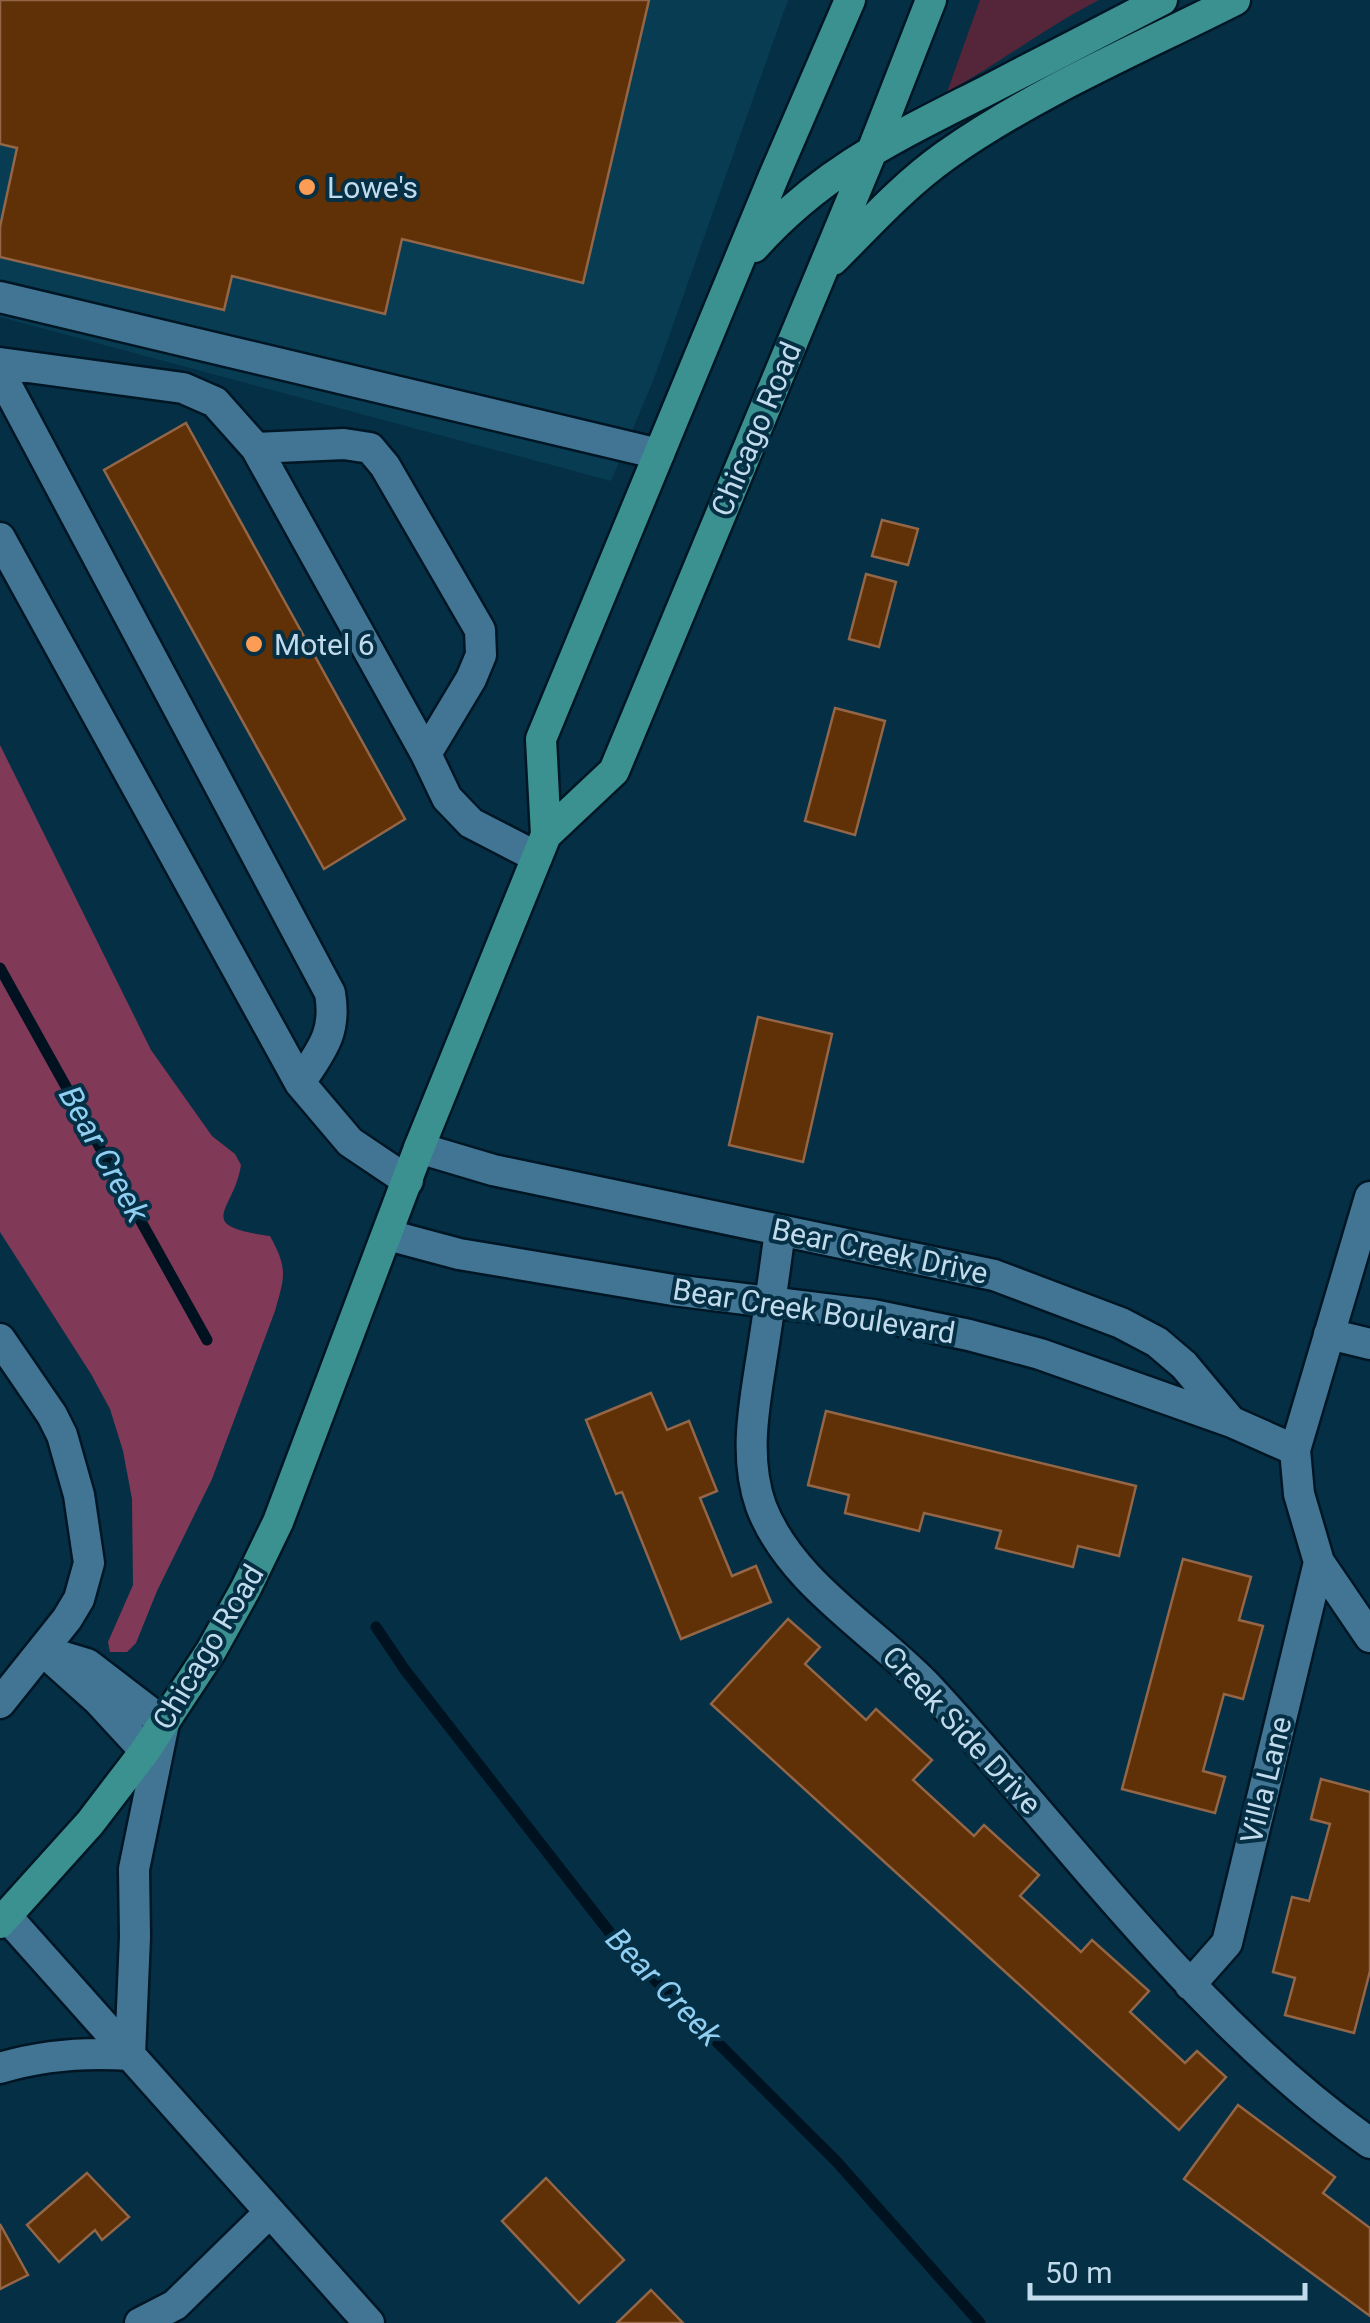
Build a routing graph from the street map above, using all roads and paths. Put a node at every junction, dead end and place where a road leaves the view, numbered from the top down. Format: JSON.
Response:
{"nodes":[{"id":1,"x":850,"y":0,"type":"edge"},
{"id":2,"x":930,"y":0,"type":"edge"},
{"id":3,"x":1162,"y":0,"type":"edge"},
{"id":4,"x":1235,"y":0,"type":"edge"},
{"id":5,"x":872,"y":150,"type":"junction"},
{"id":6,"x":739,"y":264,"type":"junction"},
{"id":7,"x":821,"y":273,"type":"junction"},
{"id":8,"x":0,"y":297,"type":"edge"},
{"id":9,"x":0,"y":364,"type":"edge"},
{"id":10,"x":0,"y":373,"type":"edge"},
{"id":11,"x":256,"y":448,"type":"junction"},
{"id":12,"x":658,"y":454,"type":"junction"},
{"id":13,"x":0,"y":538,"type":"edge"},
{"id":14,"x":426,"y":754,"type":"junction"},
{"id":15,"x":542,"y":846,"type":"junction"},
{"id":16,"x":300,"y":1083,"type":"junction"},
{"id":17,"x":419,"y":1148,"type":"junction"},
{"id":18,"x":408,"y":1181,"type":"junction"},
{"id":19,"x":1370,"y":1198,"type":"edge"},
{"id":20,"x":780,"y":1230,"type":"junction"},
{"id":21,"x":388,"y":1236,"type":"junction"},
{"id":22,"x":770,"y":1302,"type":"junction"},
{"id":23,"x":1329,"y":1334,"type":"junction"},
{"id":24,"x":0,"y":1339,"type":"edge"},
{"id":25,"x":1370,"y":1344,"type":"edge"},
{"id":26,"x":1232,"y":1422,"type":"junction"},
{"id":27,"x":1295,"y":1450,"type":"junction"},
{"id":28,"x":1319,"y":1562,"type":"junction"},
{"id":29,"x":1370,"y":1636,"type":"edge"},
{"id":30,"x":25,"y":1661,"type":"edge"},
{"id":31,"x":0,"y":1703,"type":"edge"},
{"id":32,"x":164,"y":1723,"type":"junction"},
{"id":33,"x":145,"y":1750,"type":"junction"},
{"id":34,"x":3,"y":1920,"type":"edge"},
{"id":35,"x":1190,"y":1985,"type":"junction"},
{"id":36,"x":130,"y":2055,"type":"junction"},
{"id":37,"x":0,"y":2068,"type":"edge"},
{"id":38,"x":1370,"y":2143,"type":"edge"},
{"id":39,"x":270,"y":2212,"type":"junction"},
{"id":40,"x":140,"y":2323,"type":"edge"},
{"id":41,"x":368,"y":2323,"type":"edge"}],
"edges":[{"from":1,"to":6,"type":"main road","name":"Chicago Road"},
{"from":2,"to":5,"type":"main road","name":"Chicago Road"},
{"from":3,"to":5,"type":"main road"},
{"from":4,"to":7,"type":"main road"},
{"from":5,"to":6,"type":"main road"},
{"from":5,"to":7,"type":"main road","name":"Chicago Road"},
{"from":6,"to":12,"type":"main road","name":"Chicago Road"},
{"from":7,"to":15,"type":"main road","name":"Chicago Road"},
{"from":8,"to":12,"type":"street"},
{"from":9,"to":11,"type":"street"},
{"from":10,"to":16,"type":"street"},
{"from":11,"to":14,"type":"street"},
{"from":11,"to":14,"type":"street"},
{"from":12,"to":15,"type":"main road","name":"Chicago Road"},
{"from":13,"to":16,"type":"street"},
{"from":14,"to":15,"type":"street"},
{"from":15,"to":17,"type":"main road","name":"Chicago Road"},
{"from":16,"to":18,"type":"street"},
{"from":17,"to":18,"type":"main road","name":"Chicago Road"},
{"from":17,"to":20,"type":"street","name":"Bear Creek Drive"},
{"from":18,"to":21,"type":"main road","name":"Chicago Road"},
{"from":19,"to":23,"type":"street"},
{"from":20,"to":22,"type":"street","name":"Creek Side Drive"},
{"from":20,"to":26,"type":"street","name":"Bear Creek Drive"},
{"from":21,"to":22,"type":"street","name":"Bear Creek Boulevard"},
{"from":21,"to":32,"type":"main road","name":"Chicago Road"},
{"from":22,"to":26,"type":"street","name":"Bear Creek Boulevard"},
{"from":22,"to":35,"type":"street","name":"Creek Side Drive"},
{"from":23,"to":25,"type":"street"},
{"from":23,"to":27,"type":"street"},
{"from":24,"to":30,"type":"street"},
{"from":26,"to":27,"type":"street","name":"Bear Creek Drive"},
{"from":27,"to":28,"type":"street"},
{"from":28,"to":29,"type":"street"},
{"from":28,"to":35,"type":"street","name":"Villa Lane"},
{"from":30,"to":31,"type":"street"},
{"from":30,"to":32,"type":"street"},
{"from":30,"to":33,"type":"street"},
{"from":32,"to":33,"type":"main road","name":"Chicago Road"},
{"from":32,"to":36,"type":"street"},
{"from":33,"to":34,"type":"main road","name":"Chicago Road"},
{"from":34,"to":36,"type":"street","name":"Chicago Road"},
{"from":35,"to":38,"type":"street","name":"Creek Side Drive"},
{"from":36,"to":37,"type":"street"},
{"from":36,"to":39,"type":"street","name":"Chicago Road"},
{"from":39,"to":40,"type":"street"},
{"from":39,"to":41,"type":"street","name":"Chicago Road"}]}
